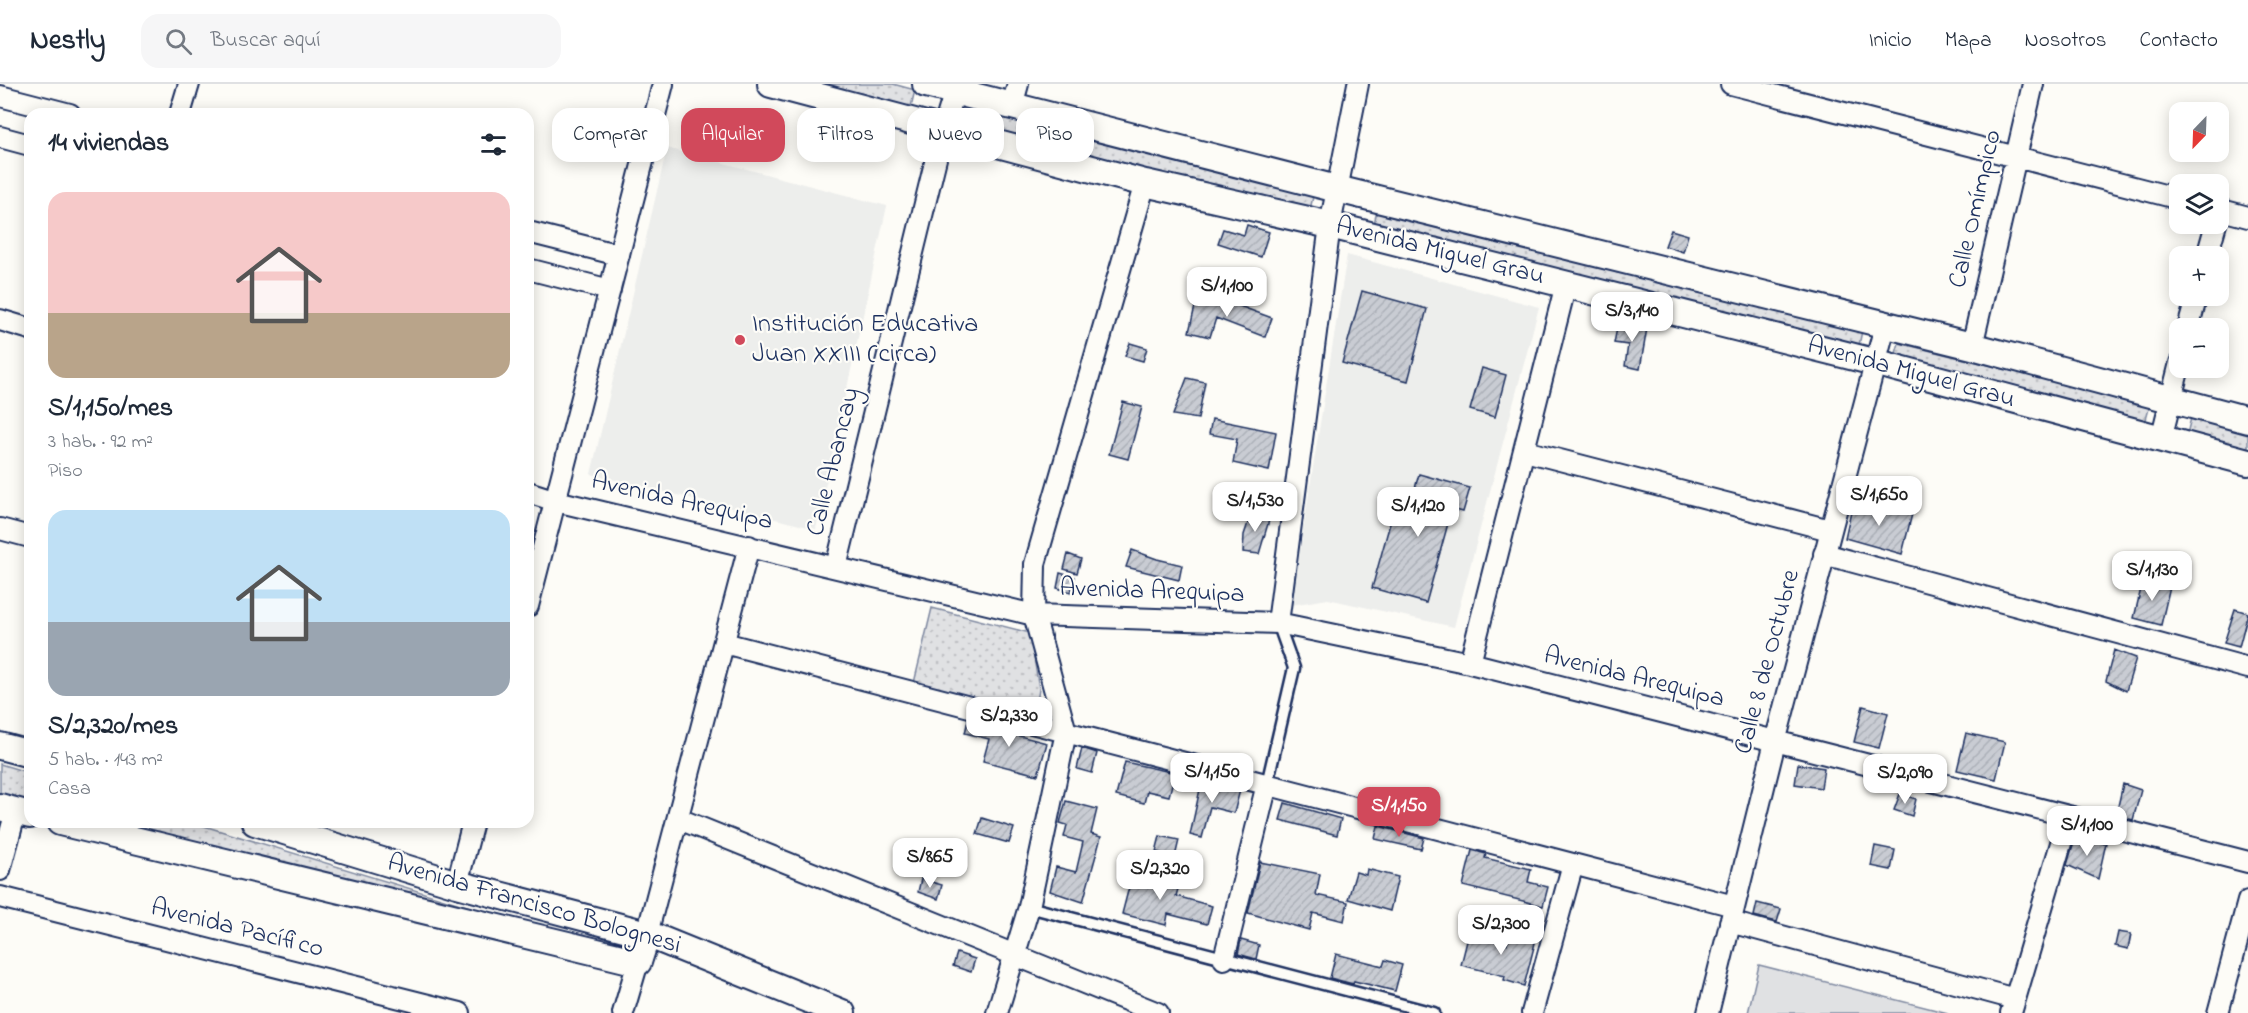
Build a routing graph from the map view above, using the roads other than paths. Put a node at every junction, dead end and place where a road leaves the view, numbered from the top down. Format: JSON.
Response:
{"nodes":[{"id":1,"x":189,"y":84,"type":"edge"},
{"id":2,"x":663,"y":84,"type":"edge"},
{"id":3,"x":771,"y":84,"type":"edge"},
{"id":4,"x":926,"y":84,"type":"edge"},
{"id":5,"x":1358,"y":84,"type":"edge"},
{"id":6,"x":1731,"y":84,"type":"edge"},
{"id":7,"x":2033,"y":84,"type":"edge"},
{"id":8,"x":955,"y":91,"type":"junction"},
{"id":9,"x":1015,"y":95,"type":"edge"},
{"id":10,"x":0,"y":96,"type":"edge"},
{"id":11,"x":47,"y":108,"type":"edge"},
{"id":12,"x":182,"y":108,"type":"edge"},
{"id":13,"x":950,"y":108,"type":"edge"},
{"id":14,"x":907,"y":120,"type":"edge"},
{"id":15,"x":0,"y":137,"type":"edge"},
{"id":16,"x":24,"y":143,"type":"edge"},
{"id":17,"x":1004,"y":146,"type":"edge"},
{"id":18,"x":2015,"y":157,"type":"junction"},
{"id":19,"x":936,"y":162,"type":"edge"},
{"id":20,"x":1145,"y":183,"type":"junction"},
{"id":21,"x":1337,"y":189,"type":"junction"},
{"id":22,"x":2169,"y":196,"type":"edge"},
{"id":23,"x":2229,"y":215,"type":"edge"},
{"id":24,"x":2248,"y":217,"type":"edge"},
{"id":25,"x":1330,"y":225,"type":"junction"},
{"id":26,"x":534,"y":234,"type":"edge"},
{"id":27,"x":619,"y":255,"type":"junction"},
{"id":28,"x":534,"y":271,"type":"edge"},
{"id":29,"x":1566,"y":284,"type":"junction"},
{"id":30,"x":610,"y":290,"type":"junction"},
{"id":31,"x":0,"y":320,"type":"edge"},
{"id":32,"x":1885,"y":326,"type":"junction"},
{"id":33,"x":24,"y":328,"type":"edge"},
{"id":34,"x":1972,"y":346,"type":"junction"},
{"id":35,"x":1874,"y":362,"type":"junction"},
{"id":36,"x":2176,"y":378,"type":"edge"},
{"id":37,"x":2170,"y":399,"type":"junction"},
{"id":38,"x":2248,"y":420,"type":"edge"},
{"id":39,"x":2161,"y":439,"type":"junction"},
{"id":40,"x":1525,"y":451,"type":"junction"},
{"id":41,"x":2248,"y":462,"type":"edge"},
{"id":42,"x":534,"y":494,"type":"edge"},
{"id":43,"x":556,"y":501,"type":"junction"},
{"id":44,"x":0,"y":529,"type":"edge"},
{"id":45,"x":1830,"y":530,"type":"junction"},
{"id":46,"x":24,"y":535,"type":"edge"},
{"id":47,"x":749,"y":546,"type":"junction"},
{"id":48,"x":1824,"y":555,"type":"junction"},
{"id":49,"x":836,"y":567,"type":"junction"},
{"id":50,"x":534,"y":584,"type":"edge"},
{"id":51,"x":1034,"y":615,"type":"junction"},
{"id":52,"x":1278,"y":623,"type":"junction"},
{"id":53,"x":724,"y":643,"type":"junction"},
{"id":54,"x":1470,"y":663,"type":"junction"},
{"id":55,"x":2248,"y":668,"type":"edge"},
{"id":56,"x":1066,"y":732,"type":"junction"},
{"id":57,"x":1775,"y":742,"type":"junction"},
{"id":58,"x":0,"y":746,"type":"edge"},
{"id":59,"x":24,"y":752,"type":"edge"},
{"id":60,"x":1267,"y":784,"type":"junction"},
{"id":61,"x":15,"y":811,"type":"edge"},
{"id":62,"x":2069,"y":816,"type":"junction"},
{"id":63,"x":679,"y":819,"type":"junction"},
{"id":64,"x":85,"y":828,"type":"edge"},
{"id":65,"x":275,"y":828,"type":"edge"},
{"id":66,"x":471,"y":828,"type":"edge"},
{"id":67,"x":2248,"y":862,"type":"edge"},
{"id":68,"x":1573,"y":864,"type":"junction"},
{"id":69,"x":0,"y":870,"type":"edge"},
{"id":70,"x":457,"y":884,"type":"junction"},
{"id":71,"x":0,"y":897,"type":"edge"},
{"id":72,"x":2248,"y":902,"type":"edge"},
{"id":73,"x":1029,"y":907,"type":"junction"},
{"id":74,"x":1732,"y":914,"type":"junction"},
{"id":75,"x":647,"y":934,"type":"junction"},
{"id":76,"x":1014,"y":955,"type":"junction"},
{"id":77,"x":1224,"y":959,"type":"junction"},
{"id":78,"x":638,"y":962,"type":"junction"},
{"id":79,"x":2013,"y":1006,"type":"edge"},
{"id":80,"x":460,"y":1013,"type":"edge"},
{"id":81,"x":623,"y":1013,"type":"edge"},
{"id":82,"x":842,"y":1013,"type":"edge"},
{"id":83,"x":997,"y":1013,"type":"edge"},
{"id":84,"x":1158,"y":1013,"type":"edge"},
{"id":85,"x":1434,"y":1013,"type":"edge"},
{"id":86,"x":1532,"y":1013,"type":"edge"},
{"id":87,"x":1708,"y":1013,"type":"edge"},
{"id":88,"x":2218,"y":1013,"type":"edge"}],
"edges":[{"from":1,"to":12,"type":"street"},
{"from":2,"to":27,"type":"street"},
{"from":3,"to":14,"type":"street","name":"Avenida Miguel Grau"},
{"from":4,"to":8,"type":"street","name":"Avenida Miguel Grau"},
{"from":5,"to":21,"type":"street"},
{"from":6,"to":18,"type":"street"},
{"from":7,"to":18,"type":"street","name":"Calle Omímpico"},
{"from":8,"to":9,"type":"street","name":"Avenida Miguel Grau"},
{"from":8,"to":13,"type":"street","name":"Calle Abancay"},
{"from":9,"to":21,"type":"street","name":"Avenida Miguel Grau"},
{"from":10,"to":11,"type":"street"},
{"from":15,"to":16,"type":"street"},
{"from":17,"to":20,"type":"street","name":"Avenida Miguel Grau"},
{"from":18,"to":22,"type":"street"},
{"from":18,"to":34,"type":"street","name":"Calle Omímpico"},
{"from":19,"to":49,"type":"street","name":"Calle Abancay"},
{"from":20,"to":25,"type":"street","name":"Avenida Miguel Grau"},
{"from":20,"to":51,"type":"street"},
{"from":21,"to":25,"type":"street"},
{"from":21,"to":32,"type":"street","name":"Avenida Miguel Grau"},
{"from":23,"to":24,"type":"street"},
{"from":25,"to":29,"type":"street","name":"Avenida Miguel Grau"},
{"from":25,"to":52,"type":"street"},
{"from":26,"to":27,"type":"street"},
{"from":27,"to":30,"type":"street"},
{"from":28,"to":30,"type":"street"},
{"from":29,"to":35,"type":"street","name":"Avenida Miguel Grau"},
{"from":29,"to":40,"type":"street"},
{"from":30,"to":43,"type":"street"},
{"from":31,"to":33,"type":"street"},
{"from":32,"to":34,"type":"street","name":"Avenida Miguel Grau"},
{"from":32,"to":35,"type":"street","name":"Calle 8 de Octubre"},
{"from":34,"to":37,"type":"street","name":"Avenida Miguel Grau"},
{"from":35,"to":39,"type":"street","name":"Avenida Miguel Grau"},
{"from":35,"to":45,"type":"street","name":"Calle 8 de Octubre"},
{"from":36,"to":37,"type":"street"},
{"from":37,"to":38,"type":"street","name":"Avenida Miguel Grau"},
{"from":37,"to":39,"type":"street"},
{"from":39,"to":41,"type":"street","name":"Avenida Miguel Grau"},
{"from":40,"to":45,"type":"street"},
{"from":40,"to":54,"type":"street"},
{"from":42,"to":43,"type":"street","name":"Avenida Arequipa"},
{"from":43,"to":47,"type":"street","name":"Avenida Arequipa"},
{"from":43,"to":50,"type":"street"},
{"from":44,"to":46,"type":"street"},
{"from":45,"to":48,"type":"street","name":"Calle 8 de Octubre"},
{"from":47,"to":49,"type":"street","name":"Avenida Arequipa"},
{"from":47,"to":53,"type":"street"},
{"from":48,"to":55,"type":"street"},
{"from":48,"to":57,"type":"street","name":"Calle 8 de Octubre"},
{"from":49,"to":51,"type":"street","name":"Avenida Arequipa"},
{"from":51,"to":52,"type":"street","name":"Avenida Arequipa"},
{"from":51,"to":56,"type":"street"},
{"from":52,"to":54,"type":"street","name":"Avenida Arequipa"},
{"from":52,"to":60,"type":"lane"},
{"from":53,"to":56,"type":"street"},
{"from":53,"to":63,"type":"street"},
{"from":54,"to":57,"type":"street","name":"Avenida Arequipa"},
{"from":56,"to":60,"type":"street"},
{"from":56,"to":73,"type":"street"},
{"from":57,"to":62,"type":"street","name":"Avenida Arequipa"},
{"from":57,"to":74,"type":"street","name":"Calle 8 de Octubre"},
{"from":58,"to":59,"type":"street"},
{"from":60,"to":68,"type":"street"},
{"from":60,"to":77,"type":"street"},
{"from":61,"to":69,"type":"street"},
{"from":62,"to":67,"type":"street","name":"Avenida Arequipa"},
{"from":62,"to":79,"type":"street"},
{"from":63,"to":75,"type":"street"},
{"from":63,"to":76,"type":"street"},
{"from":64,"to":78,"type":"street","name":"Avenida Francisco Bolognesi"},
{"from":65,"to":70,"type":"street","name":"Avenida Francisco Bolognesi"},
{"from":66,"to":70,"type":"street"},
{"from":68,"to":74,"type":"street"},
{"from":68,"to":86,"type":"street"},
{"from":70,"to":75,"type":"street","name":"Avenida Francisco Bolognesi"},
{"from":71,"to":80,"type":"street","name":"Avenida Pacífico"},
{"from":72,"to":88,"type":"street"},
{"from":73,"to":76,"type":"street"},
{"from":73,"to":77,"type":"lane"},
{"from":74,"to":79,"type":"street"},
{"from":74,"to":87,"type":"street","name":"Calle 8 de Octubre"},
{"from":75,"to":78,"type":"street"},
{"from":75,"to":82,"type":"street","name":"Avenida Francisco Bolognesi"},
{"from":76,"to":83,"type":"street"},
{"from":76,"to":84,"type":"street"},
{"from":77,"to":85,"type":"lane"},
{"from":78,"to":81,"type":"street"}]}
